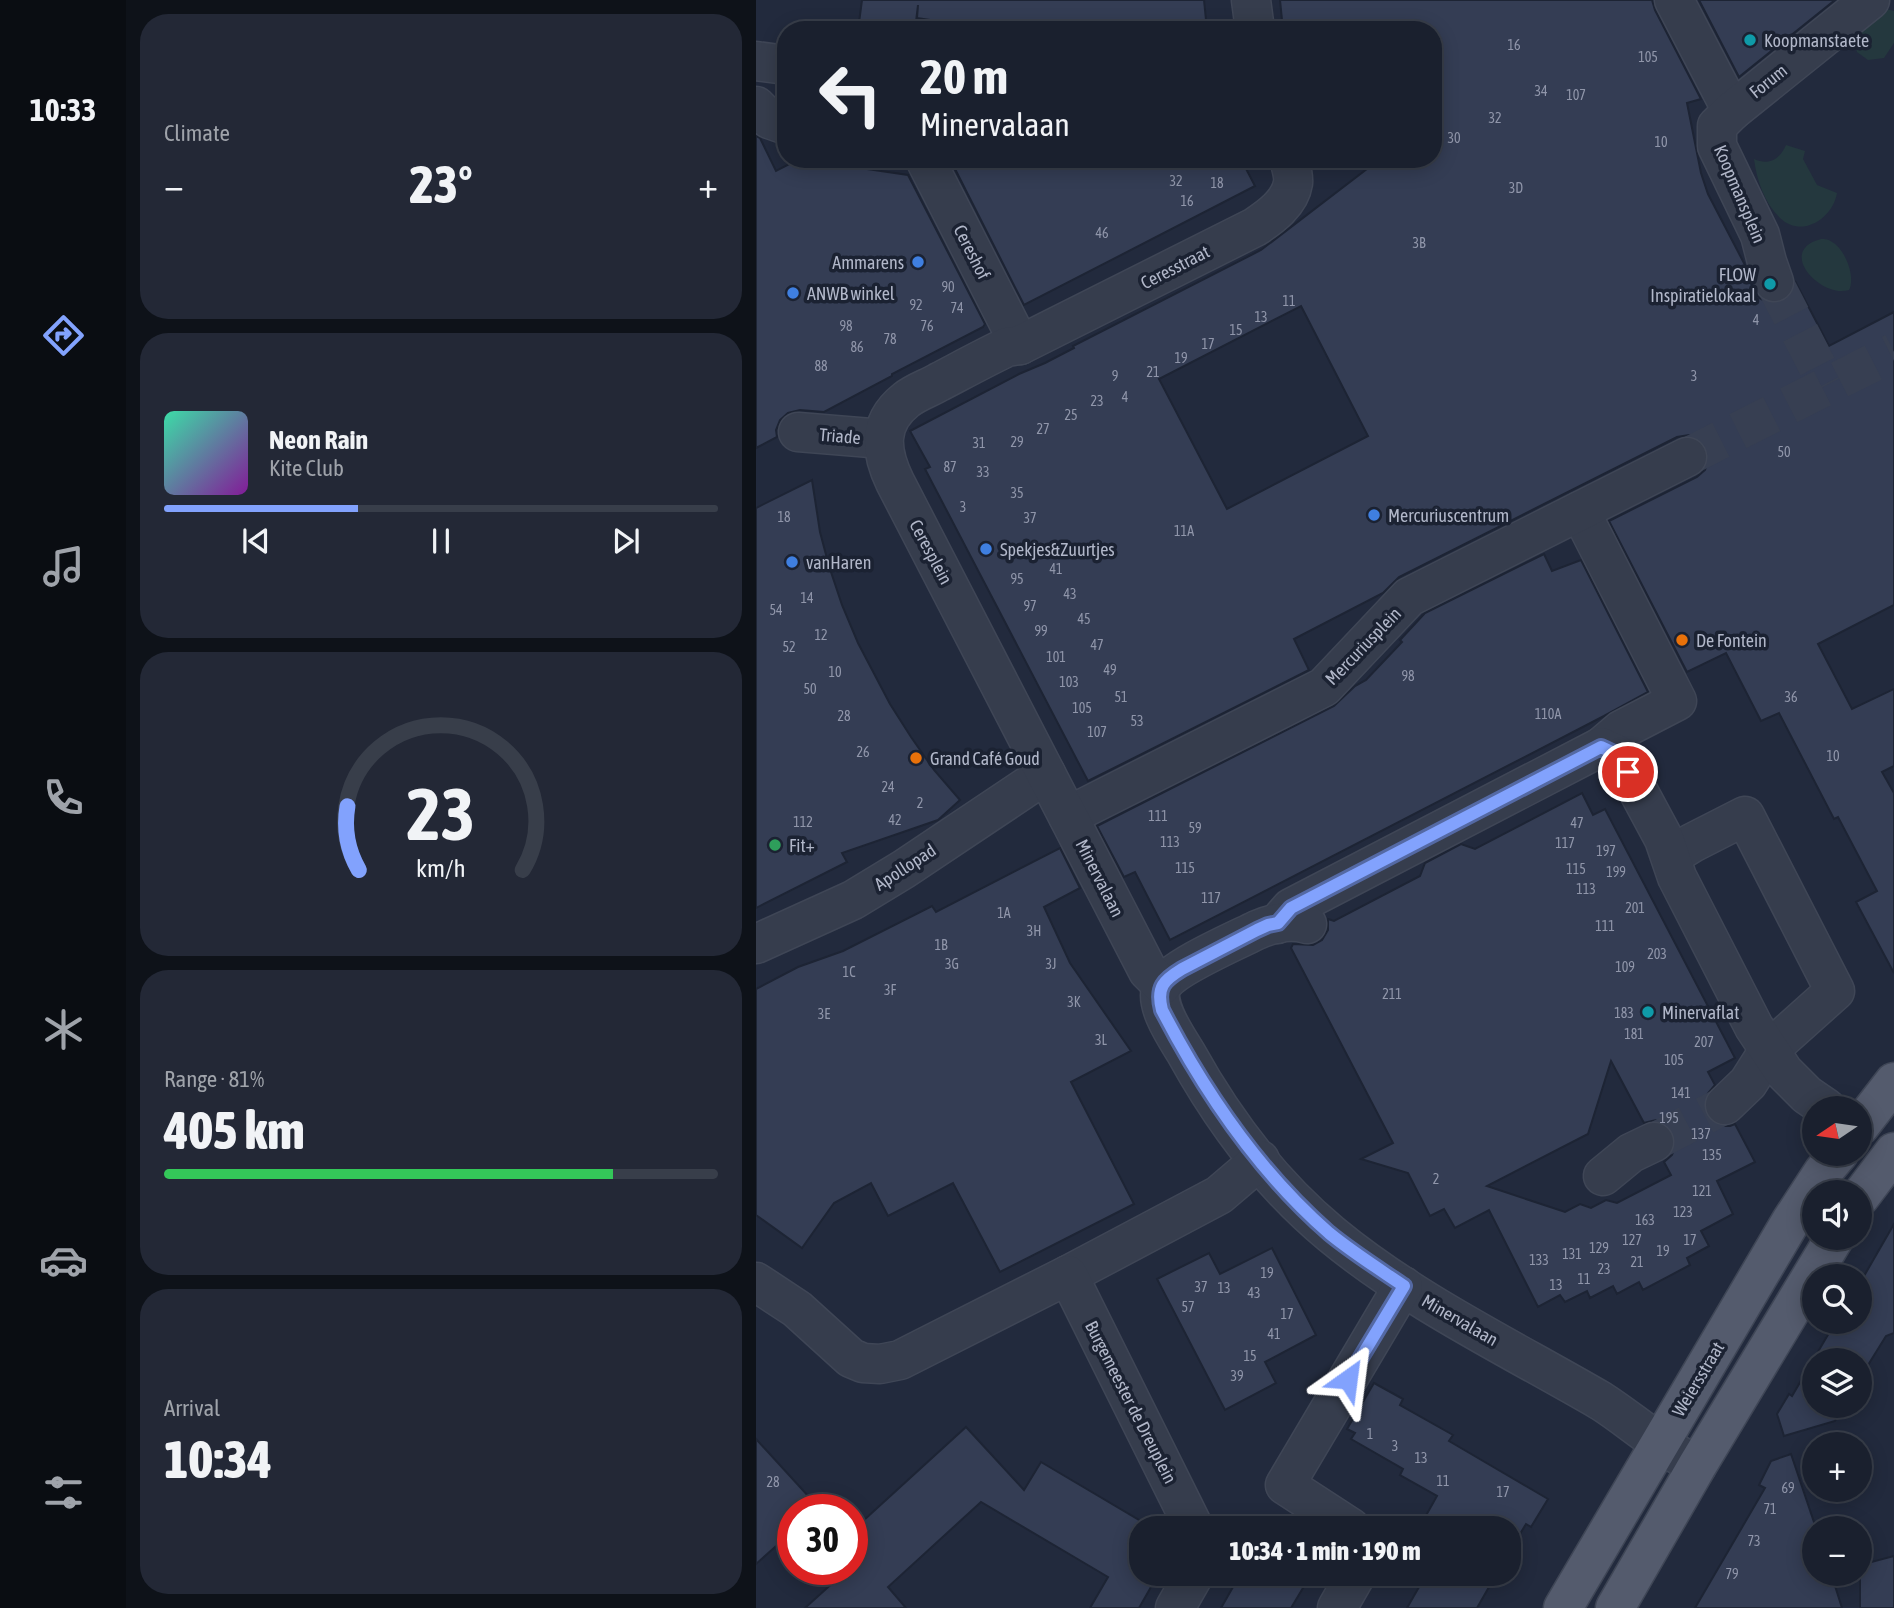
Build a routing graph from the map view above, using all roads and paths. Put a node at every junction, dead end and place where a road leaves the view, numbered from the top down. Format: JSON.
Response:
{"nodes":[{"id":1,"x":1251,"y":0,"type":"edge"},
{"id":2,"x":1674,"y":0,"type":"edge"},
{"id":3,"x":1870,"y":0,"type":"edge"},
{"id":4,"x":1254,"y":21,"type":"edge"},
{"id":5,"x":756,"y":61,"type":"edge"},
{"id":6,"x":777,"y":64,"type":"edge"},
{"id":7,"x":756,"y":106,"type":"edge"},
{"id":8,"x":1732,"y":111,"type":"junction"},
{"id":9,"x":777,"y":122,"type":"edge"},
{"id":10,"x":930,"y":168,"type":"edge"},
{"id":11,"x":1290,"y":168,"type":"edge"},
{"id":12,"x":1774,"y":282,"type":"tunnel mouth"},
{"id":13,"x":1020,"y":345,"type":"junction"},
{"id":14,"x":798,"y":432,"type":"dead end"},
{"id":15,"x":883,"y":439,"type":"junction"},
{"id":16,"x":1687,"y":457,"type":"tunnel mouth"},
{"id":17,"x":1580,"y":511,"type":"junction"},
{"id":18,"x":1601,"y":747,"type":"junction"},
{"id":19,"x":1046,"y":774,"type":"junction"},
{"id":20,"x":1068,"y":816,"type":"junction"},
{"id":21,"x":1671,"y":856,"type":"junction"},
{"id":22,"x":756,"y":944,"type":"edge"},
{"id":23,"x":1163,"y":985,"type":"junction"},
{"id":24,"x":1769,"y":1051,"type":"junction"},
{"id":25,"x":1894,"y":1082,"type":"edge"},
{"id":26,"x":1808,"y":1096,"type":"edge"},
{"id":27,"x":1725,"y":1105,"type":"tunnel mouth"},
{"id":28,"x":1872,"y":1110,"type":"edge"},
{"id":29,"x":1654,"y":1142,"type":"tunnel mouth"},
{"id":30,"x":1872,"y":1143,"type":"edge"},
{"id":31,"x":1893,"y":1156,"type":"edge"},
{"id":32,"x":1260,"y":1160,"type":"junction"},
{"id":33,"x":1828,"y":1166,"type":"edge"},
{"id":34,"x":1603,"y":1176,"type":"dead end"},
{"id":35,"x":1872,"y":1182,"type":"edge"},
{"id":36,"x":1827,"y":1250,"type":"edge"},
{"id":37,"x":1068,"y":1275,"type":"junction"},
{"id":38,"x":756,"y":1282,"type":"edge"},
{"id":39,"x":1404,"y":1286,"type":"junction"},
{"id":40,"x":1659,"y":1443,"type":"junction"},
{"id":41,"x":1697,"y":1466,"type":"junction"},
{"id":42,"x":1188,"y":1516,"type":"edge"},
{"id":43,"x":1333,"y":1516,"type":"edge"},
{"id":44,"x":1188,"y":1586,"type":"edge"},
{"id":45,"x":1349,"y":1586,"type":"edge"},
{"id":46,"x":1175,"y":1608,"type":"edge"},
{"id":47,"x":1336,"y":1608,"type":"edge"},
{"id":48,"x":1563,"y":1608,"type":"edge"},
{"id":49,"x":1615,"y":1608,"type":"edge"}],
"edges":[{"from":1,"to":4,"type":"street"},
{"from":2,"to":8,"type":"street","name":"Forum"},
{"from":3,"to":8,"type":"street","name":"Forum"},
{"from":5,"to":6,"type":"street"},
{"from":7,"to":9,"type":"street"},
{"from":8,"to":12,"type":"street","name":"Koopmansplein"},
{"from":10,"to":13,"type":"street","name":"Cereshof"},
{"from":11,"to":13,"type":"street","name":"Ceresstraat"},
{"from":13,"to":15,"type":"street"},
{"from":14,"to":15,"type":"street","name":"Triade"},
{"from":15,"to":19,"type":"street","name":"Ceresplein"},
{"from":16,"to":17,"type":"street","name":"Mercuriusplein"},
{"from":17,"to":18,"type":"street"},
{"from":17,"to":20,"type":"street","name":"Mercuriusplein"},
{"from":18,"to":21,"type":"street"},
{"from":18,"to":23,"type":"street"},
{"from":19,"to":20,"type":"street","name":"Ceresplein"},
{"from":19,"to":22,"type":"street","name":"Apollopad"},
{"from":20,"to":23,"type":"street","name":"Minervalaan"},
{"from":21,"to":24,"type":"street"},
{"from":21,"to":24,"type":"street"},
{"from":23,"to":32,"type":"street","name":"Minervalaan"},
{"from":24,"to":26,"type":"street"},
{"from":24,"to":27,"type":"street"},
{"from":25,"to":28,"type":"main road"},
{"from":29,"to":34,"type":"street"},
{"from":30,"to":31,"type":"street"},
{"from":31,"to":35,"type":"main road"},
{"from":32,"to":37,"type":"street"},
{"from":32,"to":39,"type":"street","name":"Minervalaan"},
{"from":33,"to":40,"type":"main road","name":"Weiersstraat"},
{"from":36,"to":41,"type":"main road"},
{"from":37,"to":38,"type":"street"},
{"from":37,"to":42,"type":"street","name":"Burgemeester de Dreuplein"},
{"from":39,"to":40,"type":"street","name":"Minervalaan"},
{"from":39,"to":43,"type":"street"},
{"from":40,"to":41,"type":"street","name":"Minervalaan"},
{"from":40,"to":48,"type":"main road","name":"Weiersstraat"},
{"from":41,"to":49,"type":"main road"},
{"from":44,"to":46,"type":"street"},
{"from":45,"to":47,"type":"street"}]}
